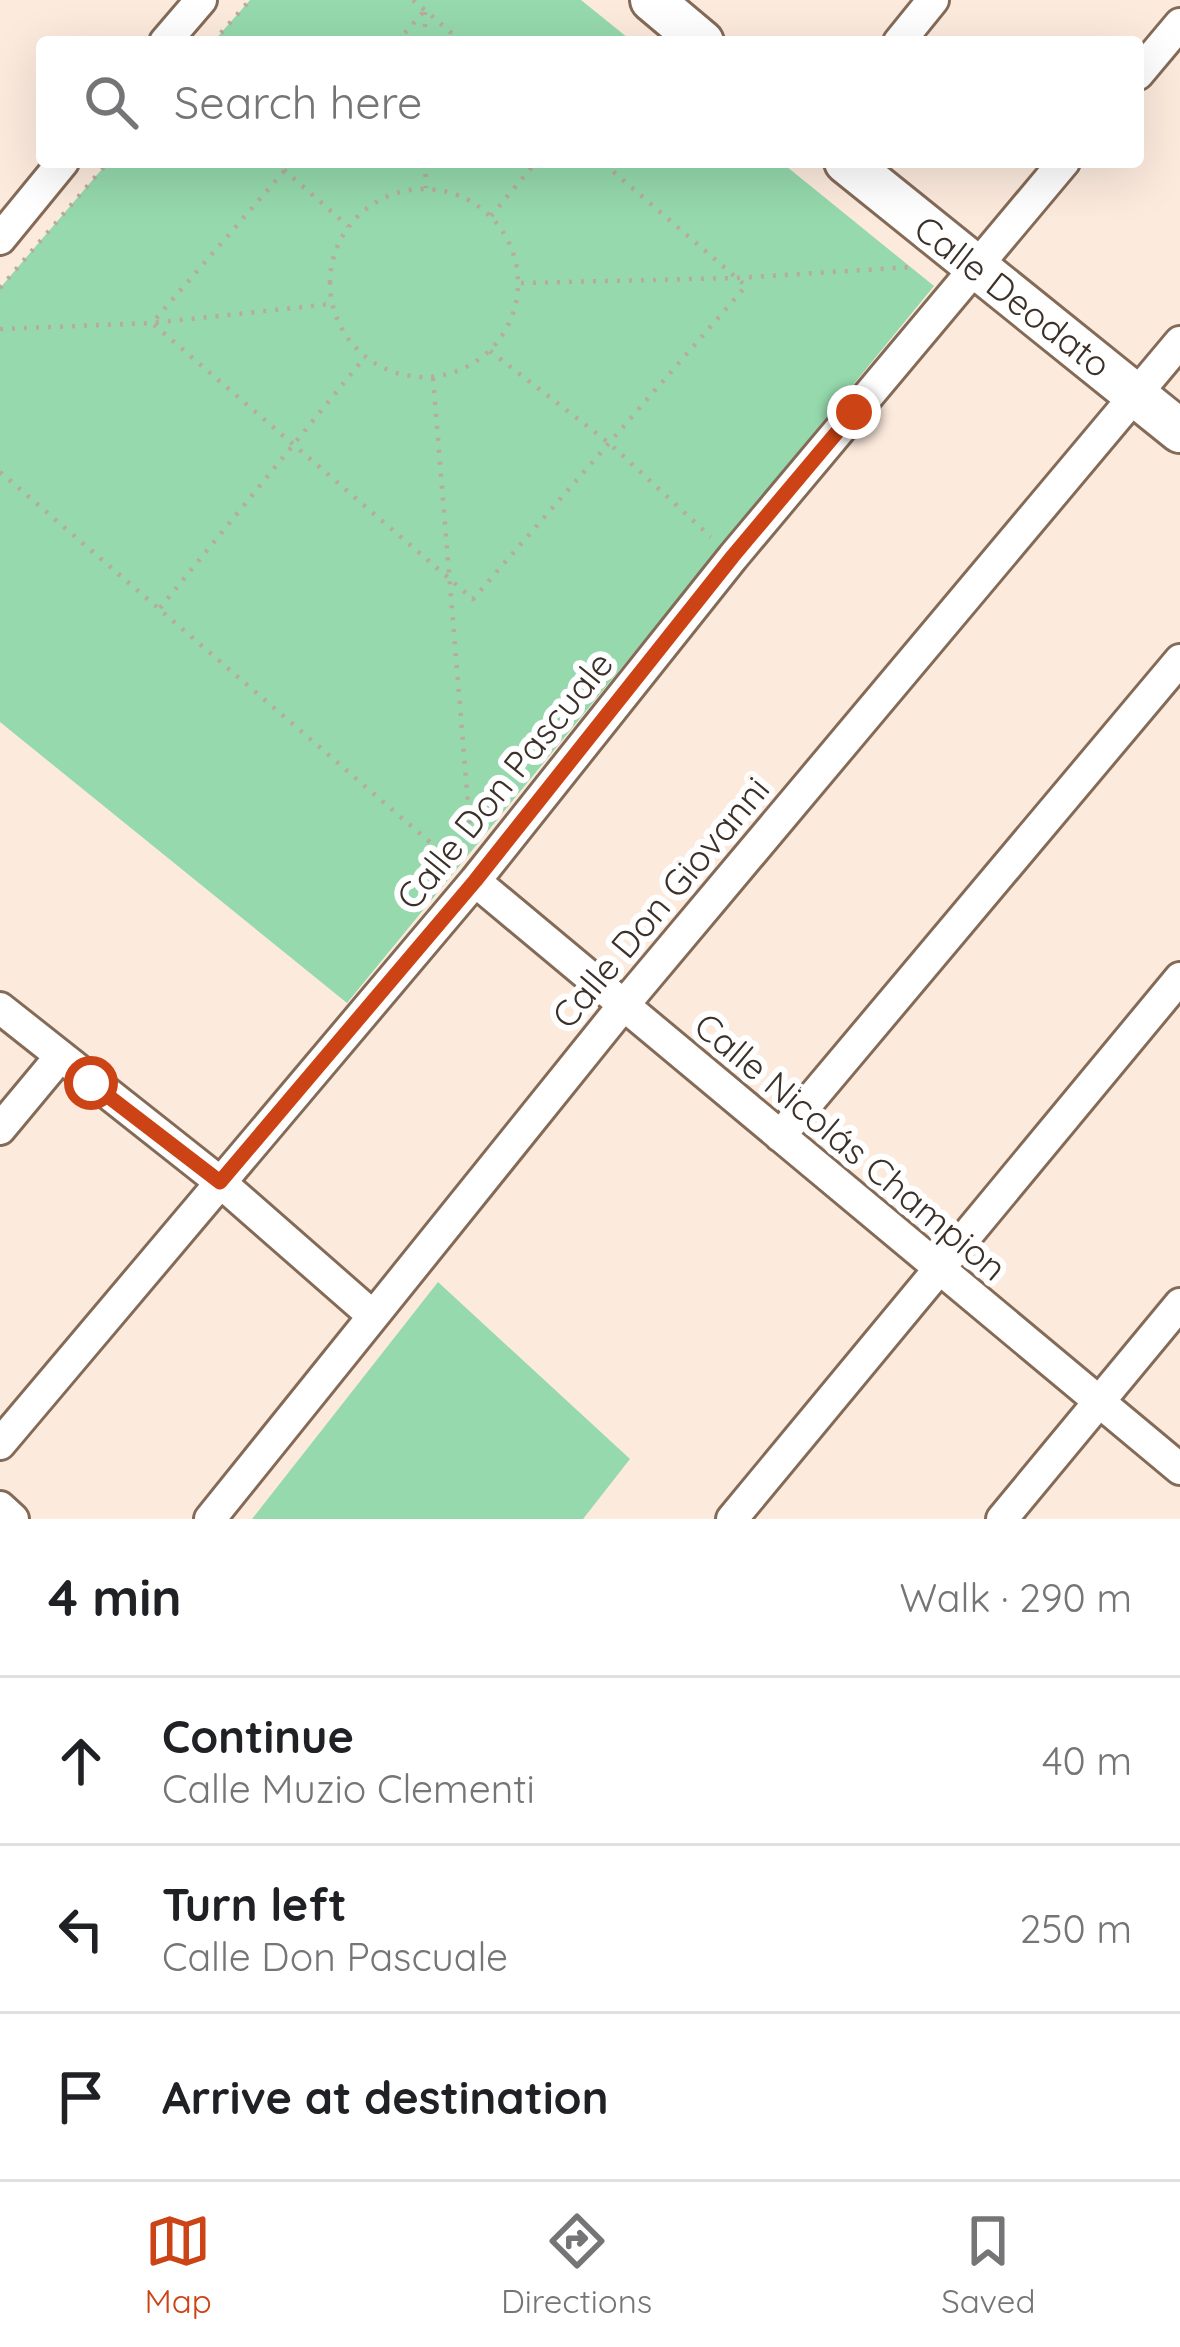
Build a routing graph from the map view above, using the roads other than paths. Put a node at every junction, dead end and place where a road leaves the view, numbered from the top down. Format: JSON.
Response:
{"nodes":[{"id":1,"x":201,"y":0,"type":"edge"},
{"id":2,"x":934,"y":0,"type":"edge"},
{"id":3,"x":660,"y":3,"type":"edge"},
{"id":4,"x":1180,"y":25,"type":"edge"},
{"id":5,"x":170,"y":36,"type":"edge"},
{"id":6,"x":696,"y":36,"type":"edge"},
{"id":7,"x":904,"y":36,"type":"edge"},
{"id":8,"x":1144,"y":67,"type":"edge"},
{"id":9,"x":58,"y":168,"type":"edge"},
{"id":10,"x":853,"y":168,"type":"edge"},
{"id":11,"x":1059,"y":168,"type":"edge"},
{"id":12,"x":0,"y":239,"type":"edge"},
{"id":13,"x":975,"y":268,"type":"junction"},
{"id":14,"x":1180,"y":342,"type":"edge"},
{"id":15,"x":1137,"y":394,"type":"junction"},
{"id":16,"x":1180,"y":431,"type":"edge"},
{"id":17,"x":1180,"y":660,"type":"edge"},
{"id":18,"x":475,"y":881,"type":"junction"},
{"id":19,"x":1180,"y":978,"type":"edge"},
{"id":20,"x":622,"y":1006,"type":"junction"},
{"id":21,"x":0,"y":1008,"type":"edge"},
{"id":22,"x":59,"y":1058,"type":"junction"},
{"id":23,"x":0,"y":1129,"type":"edge"},
{"id":24,"x":780,"y":1136,"type":"junction"},
{"id":25,"x":220,"y":1182,"type":"junction"},
{"id":26,"x":937,"y":1269,"type":"junction"},
{"id":27,"x":1180,"y":1304,"type":"edge"},
{"id":28,"x":373,"y":1316,"type":"junction"},
{"id":29,"x":1099,"y":1402,"type":"junction"},
{"id":30,"x":0,"y":1444,"type":"edge"},
{"id":31,"x":1180,"y":1469,"type":"edge"},
{"id":32,"x":0,"y":1507,"type":"edge"},
{"id":33,"x":14,"y":1519,"type":"edge"},
{"id":34,"x":210,"y":1519,"type":"edge"},
{"id":35,"x":732,"y":1519,"type":"edge"},
{"id":36,"x":1002,"y":1519,"type":"edge"}],
"edges":[{"from":1,"to":5,"type":"street"},
{"from":2,"to":7,"type":"street"},
{"from":3,"to":6,"type":"street"},
{"from":4,"to":8,"type":"street"},
{"from":9,"to":12,"type":"street"},
{"from":10,"to":13,"type":"street","name":"Calle Deodato"},
{"from":11,"to":13,"type":"street","name":"Calle Don Pascuale"},
{"from":13,"to":15,"type":"street","name":"Calle Deodato"},
{"from":13,"to":18,"type":"street","name":"Calle Don Pascuale"},
{"from":14,"to":15,"type":"street","name":"Calle Don Giovanni"},
{"from":15,"to":16,"type":"street","name":"Calle Deodato"},
{"from":15,"to":20,"type":"street","name":"Calle Don Giovanni"},
{"from":17,"to":24,"type":"street"},
{"from":18,"to":20,"type":"street","name":"Calle Nicolás Champion"},
{"from":18,"to":25,"type":"street","name":"Calle Don Pascuale"},
{"from":19,"to":26,"type":"street"},
{"from":20,"to":24,"type":"street","name":"Calle Nicolás Champion"},
{"from":20,"to":28,"type":"street","name":"Calle Don Giovanni"},
{"from":21,"to":22,"type":"street"},
{"from":22,"to":23,"type":"street"},
{"from":22,"to":25,"type":"street"},
{"from":24,"to":26,"type":"street","name":"Calle Nicolás Champion"},
{"from":25,"to":28,"type":"street"},
{"from":25,"to":30,"type":"street","name":"Calle Don Pascuale"},
{"from":26,"to":29,"type":"street","name":"Calle Nicolás Champion"},
{"from":26,"to":35,"type":"street"},
{"from":27,"to":29,"type":"street"},
{"from":28,"to":34,"type":"street","name":"Calle Don Giovanni"},
{"from":29,"to":31,"type":"street","name":"Calle Nicolás Champion"},
{"from":29,"to":36,"type":"street"},
{"from":32,"to":33,"type":"street"}]}
